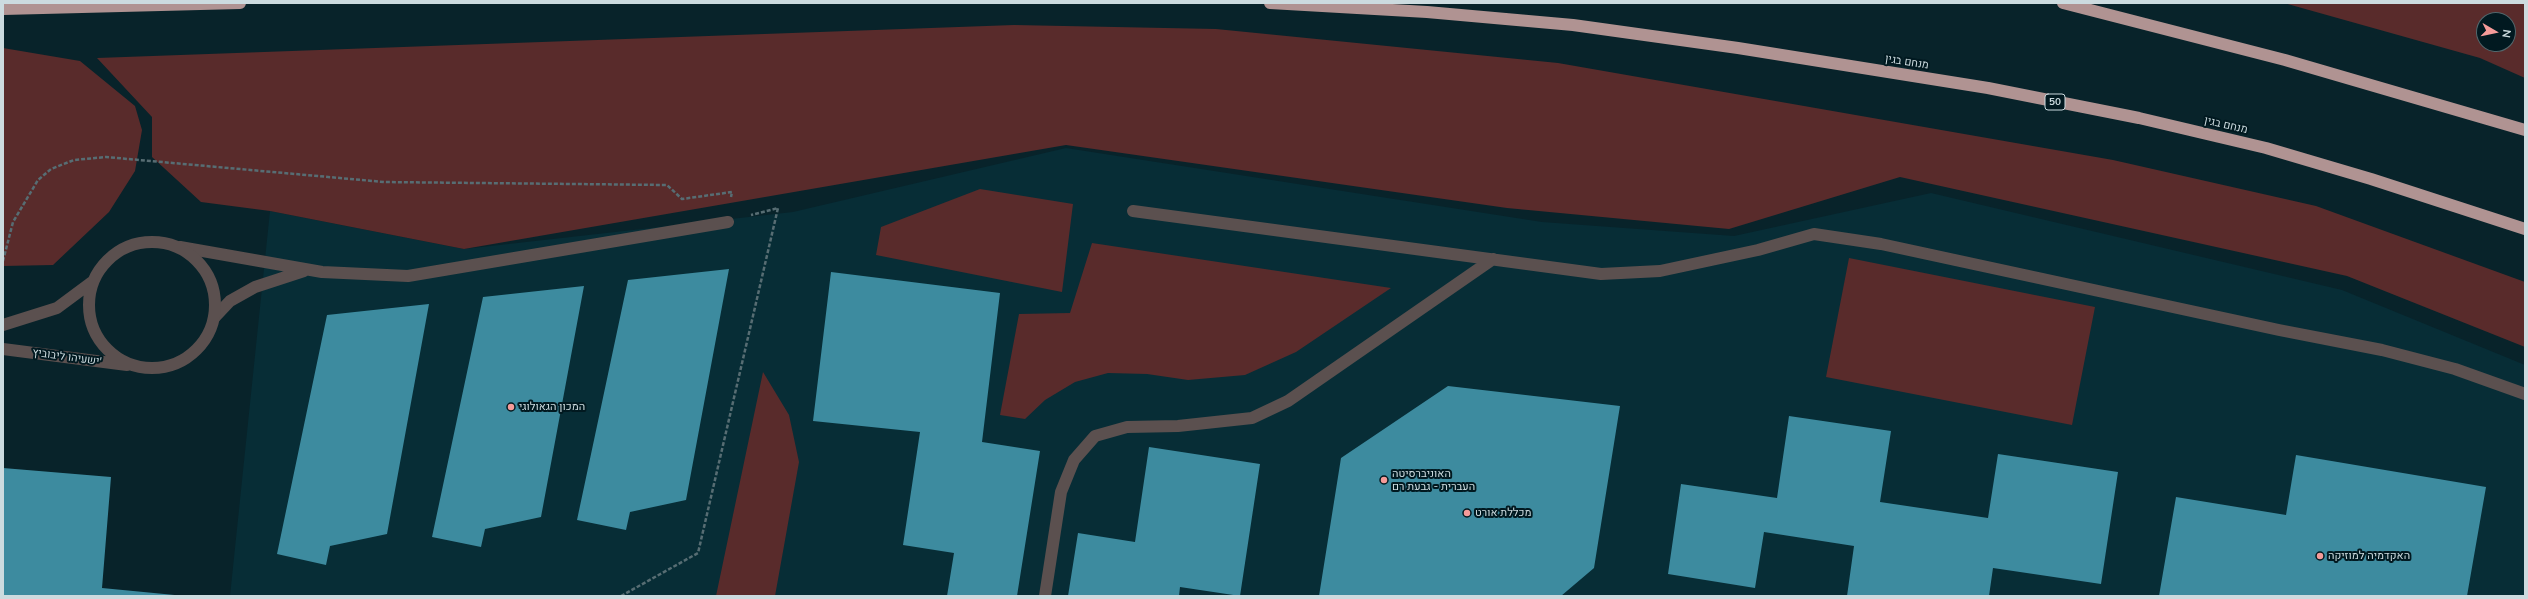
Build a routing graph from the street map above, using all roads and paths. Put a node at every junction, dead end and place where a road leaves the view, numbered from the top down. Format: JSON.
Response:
{"nodes":[{"id":1,"x":240,"y":3,"type":"edge"},
{"id":2,"x":1270,"y":3,"type":"edge"},
{"id":3,"x":2063,"y":3,"type":"edge"},
{"id":4,"x":3,"y":9,"type":"edge"},
{"id":5,"x":2525,"y":130,"type":"edge"},
{"id":6,"x":1133,"y":211,"type":"dead end"},
{"id":7,"x":728,"y":222,"type":"junction"},
{"id":8,"x":2525,"y":230,"type":"edge"},
{"id":9,"x":180,"y":247,"type":"junction"},
{"id":10,"x":1493,"y":259,"type":"junction"},
{"id":11,"x":3,"y":261,"type":"edge"},
{"id":12,"x":309,"y":270,"type":"junction"},
{"id":13,"x":92,"y":282,"type":"junction"},
{"id":14,"x":214,"y":318,"type":"junction"},
{"id":15,"x":3,"y":325,"type":"edge"},
{"id":16,"x":3,"y":349,"type":"edge"},
{"id":17,"x":132,"y":365,"type":"junction"},
{"id":18,"x":2525,"y":394,"type":"edge"},
{"id":19,"x":621,"y":596,"type":"edge"},
{"id":20,"x":1045,"y":596,"type":"edge"}],
"edges":[{"from":1,"to":4,"type":"highway"},
{"from":2,"to":8,"type":"highway","name":"מנחם בגין","number":"50"},
{"from":3,"to":5,"type":"highway"},
{"from":6,"to":10,"type":"street"},
{"from":7,"to":11,"type":"path"},
{"from":7,"to":12,"type":"street"},
{"from":7,"to":19,"type":"path"},
{"from":9,"to":12,"type":"street"},
{"from":9,"to":13,"type":"street"},
{"from":9,"to":14,"type":"street"},
{"from":10,"to":18,"type":"street"},
{"from":10,"to":20,"type":"street"},
{"from":12,"to":14,"type":"street"},
{"from":13,"to":15,"type":"street"},
{"from":13,"to":17,"type":"street"},
{"from":14,"to":17,"type":"street"},
{"from":16,"to":17,"type":"street","name":"ישעיהו ליבוביץ'"}]}
